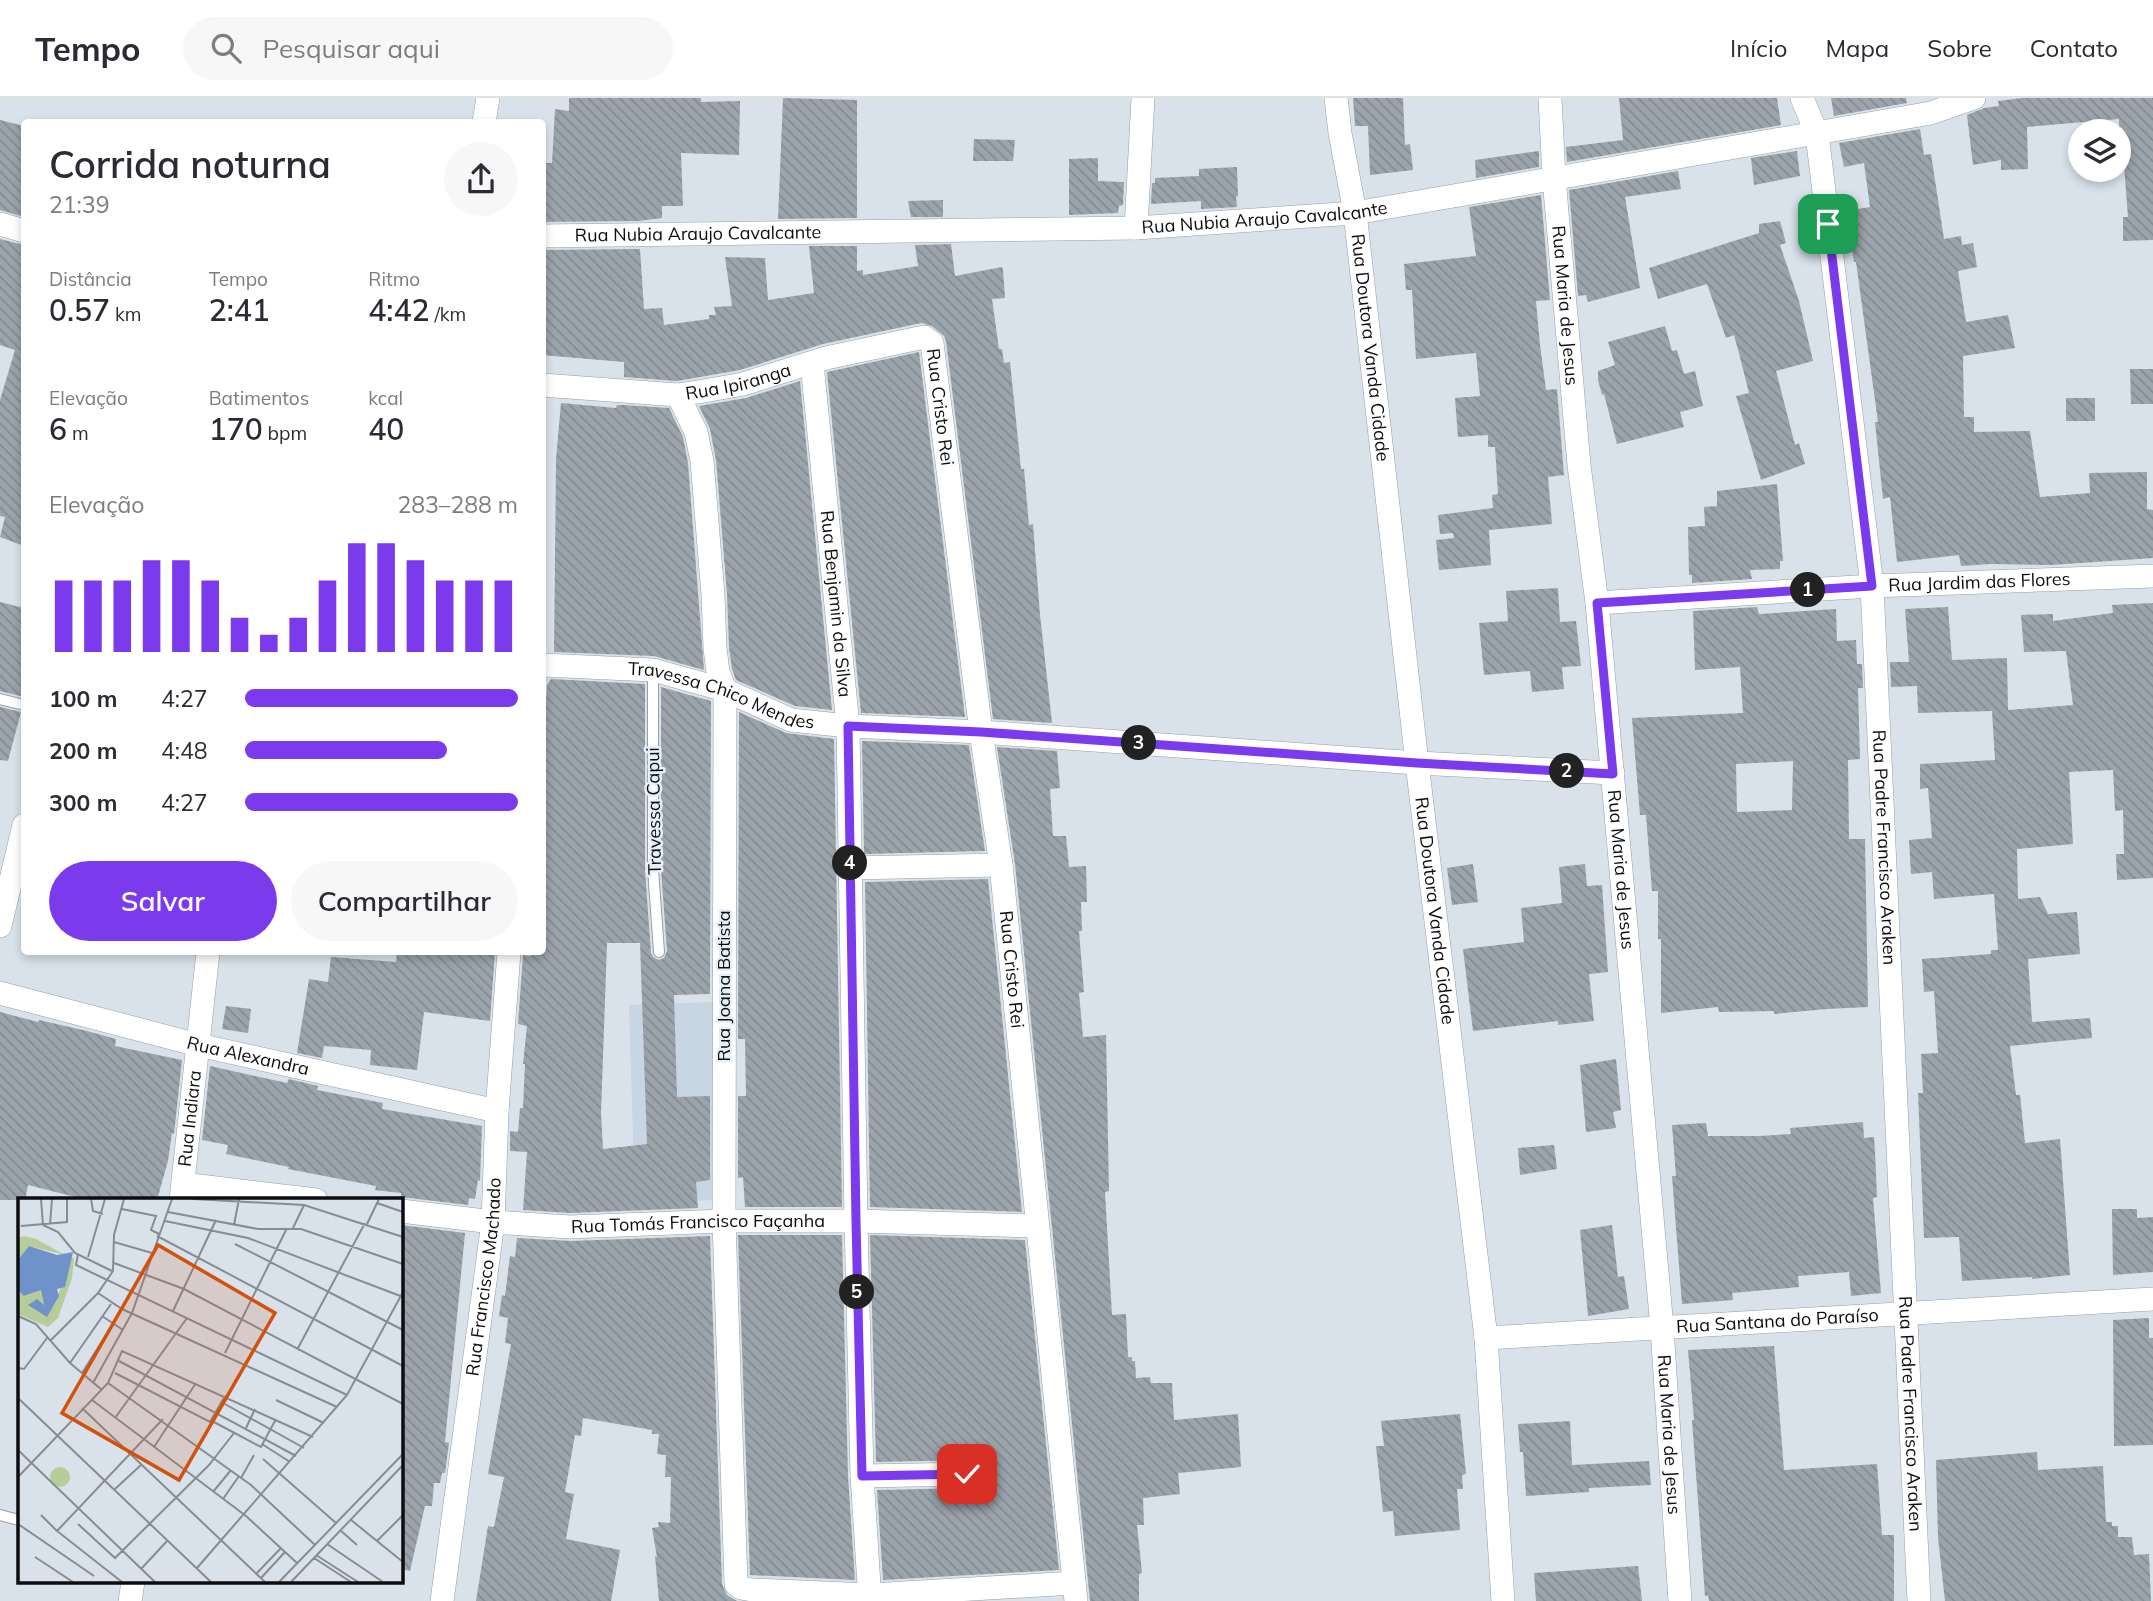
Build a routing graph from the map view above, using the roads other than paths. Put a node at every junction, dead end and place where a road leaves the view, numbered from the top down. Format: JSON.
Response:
{"nodes":[{"id":1,"x":488,"y":98,"type":"edge"},
{"id":2,"x":1143,"y":98,"type":"edge"},
{"id":3,"x":1336,"y":98,"type":"edge"},
{"id":4,"x":1550,"y":98,"type":"edge"},
{"id":5,"x":1802,"y":98,"type":"edge"},
{"id":6,"x":1974,"y":98,"type":"edge"},
{"id":7,"x":484,"y":119,"type":"edge"},
{"id":8,"x":1817,"y":134,"type":"junction"},
{"id":9,"x":1554,"y":178,"type":"junction"},
{"id":10,"x":1355,"y":213,"type":"junction"},
{"id":11,"x":0,"y":224,"type":"edge"},
{"id":12,"x":1136,"y":228,"type":"junction"},
{"id":13,"x":21,"y":230,"type":"edge"},
{"id":14,"x":546,"y":236,"type":"edge"},
{"id":15,"x":929,"y":339,"type":"joint"},
{"id":16,"x":812,"y":363,"type":"junction"},
{"id":17,"x":546,"y":385,"type":"edge"},
{"id":18,"x":678,"y":395,"type":"junction"},
{"id":19,"x":2153,"y":576,"type":"edge"},
{"id":20,"x":1872,"y":586,"type":"junction"},
{"id":21,"x":1597,"y":603,"type":"junction"},
{"id":22,"x":546,"y":665,"type":"edge"},
{"id":23,"x":653,"y":670,"type":"junction"},
{"id":24,"x":724,"y":690,"type":"junction"},
{"id":25,"x":0,"y":699,"type":"edge"},
{"id":26,"x":21,"y":704,"type":"edge"},
{"id":27,"x":848,"y":726,"type":"junction"},
{"id":28,"x":981,"y":732,"type":"junction"},
{"id":29,"x":1417,"y":763,"type":"junction"},
{"id":30,"x":1613,"y":774,"type":"junction"},
{"id":31,"x":21,"y":838,"type":"edge"},
{"id":32,"x":1001,"y":865,"type":"junction"},
{"id":33,"x":850,"y":868,"type":"junction"},
{"id":34,"x":0,"y":926,"type":"edge"},
{"id":35,"x":660,"y":952,"type":"dead end"},
{"id":36,"x":208,"y":955,"type":"edge"},
{"id":37,"x":509,"y":955,"type":"edge"},
{"id":38,"x":0,"y":993,"type":"edge"},
{"id":39,"x":198,"y":1045,"type":"junction"},
{"id":40,"x":497,"y":1111,"type":"junction"},
{"id":41,"x":182,"y":1192,"type":"edge"},
{"id":42,"x":282,"y":1198,"type":"edge"},
{"id":43,"x":402,"y":1211,"type":"edge"},
{"id":44,"x":724,"y":1221,"type":"junction"},
{"id":45,"x":856,"y":1221,"type":"junction"},
{"id":46,"x":493,"y":1222,"type":"junction"},
{"id":47,"x":1037,"y":1226,"type":"junction"},
{"id":48,"x":2153,"y":1299,"type":"edge"},
{"id":49,"x":1904,"y":1314,"type":"junction"},
{"id":50,"x":1662,"y":1328,"type":"junction"},
{"id":51,"x":1486,"y":1338,"type":"junction"},
{"id":52,"x":967,"y":1474,"type":"dead end"},
{"id":53,"x":862,"y":1476,"type":"junction"},
{"id":54,"x":0,"y":1515,"type":"edge"},
{"id":55,"x":18,"y":1520,"type":"edge"},
{"id":56,"x":748,"y":1592,"type":"edge"},
{"id":57,"x":1075,"y":1592,"type":"edge"},
{"id":58,"x":995,"y":1595,"type":"edge"},
{"id":59,"x":870,"y":1598,"type":"edge"},
{"id":60,"x":442,"y":1601,"type":"edge"},
{"id":61,"x":1503,"y":1601,"type":"edge"},
{"id":62,"x":1681,"y":1601,"type":"edge"},
{"id":63,"x":1919,"y":1601,"type":"edge"}],
"edges":[{"from":1,"to":7,"type":"street"},
{"from":2,"to":12,"type":"street"},
{"from":3,"to":10,"type":"street","name":"Rua Doutora Vanda Cidade"},
{"from":4,"to":9,"type":"street","name":"Rua Maria de Jesus"},
{"from":5,"to":8,"type":"street","name":"Rua Padre Francisco Araken"},
{"from":6,"to":8,"type":"street","name":"Rua Nubia Araujo Cavalcante"},
{"from":8,"to":9,"type":"street","name":"Rua Nubia Araujo Cavalcante"},
{"from":8,"to":20,"type":"street","name":"Rua Padre Francisco Araken"},
{"from":9,"to":10,"type":"street","name":"Rua Nubia Araujo Cavalcante"},
{"from":9,"to":21,"type":"street","name":"Rua Maria de Jesus"},
{"from":10,"to":12,"type":"street","name":"Rua Nubia Araujo Cavalcante"},
{"from":10,"to":29,"type":"street","name":"Rua Doutora Vanda Cidade"},
{"from":11,"to":13,"type":"street"},
{"from":12,"to":14,"type":"street","name":"Rua Nubia Araujo Cavalcante"},
{"from":15,"to":16,"type":"street","name":"Rua Ipiranga"},
{"from":15,"to":28,"type":"street","name":"Rua Cristo Rei"},
{"from":16,"to":18,"type":"street","name":"Rua Ipiranga"},
{"from":16,"to":27,"type":"street","name":"Rua Benjamin da Silva"},
{"from":17,"to":18,"type":"street","name":"Rua Ipiranga"},
{"from":18,"to":24,"type":"street","name":"Rua Joana Batista"},
{"from":19,"to":20,"type":"street","name":"Rua Jardim das Flores"},
{"from":20,"to":21,"type":"street","name":"Rua Jardim das Flores"},
{"from":20,"to":49,"type":"street","name":"Rua Padre Francisco Araken"},
{"from":21,"to":30,"type":"street","name":"Rua Maria de Jesus"},
{"from":22,"to":23,"type":"street","name":"Travessa Chico Mendes"},
{"from":23,"to":24,"type":"street","name":"Travessa Chico Mendes"},
{"from":23,"to":35,"type":"lane","name":"Travessa Capui"},
{"from":24,"to":27,"type":"street","name":"Travessa Chico Mendes"},
{"from":24,"to":44,"type":"street","name":"Rua Joana Batista"},
{"from":25,"to":26,"type":"lane"},
{"from":27,"to":28,"type":"street","name":"Travessa Chico Mendes"},
{"from":27,"to":33,"type":"street","name":"Rua Benjamin da Silva"},
{"from":28,"to":29,"type":"street","name":"Travessa Chico Mendes"},
{"from":28,"to":32,"type":"street","name":"Rua Cristo Rei"},
{"from":29,"to":30,"type":"street","name":"Travessa Chico Mendes"},
{"from":29,"to":51,"type":"street","name":"Rua Doutora Vanda Cidade"},
{"from":30,"to":50,"type":"street","name":"Rua Maria de Jesus"},
{"from":31,"to":34,"type":"street"},
{"from":32,"to":33,"type":"street"},
{"from":32,"to":47,"type":"street","name":"Rua Cristo Rei"},
{"from":33,"to":45,"type":"street","name":"Rua Benjamin da Silva"},
{"from":36,"to":39,"type":"street","name":"Rua Indiara"},
{"from":37,"to":40,"type":"street","name":"Rua Francisco Machado"},
{"from":38,"to":39,"type":"street","name":"Rua Alexandra"},
{"from":39,"to":40,"type":"street","name":"Rua Alexandra"},
{"from":39,"to":41,"type":"street","name":"Rua Indiara"},
{"from":40,"to":46,"type":"street","name":"Rua Francisco Machado"},
{"from":41,"to":42,"type":"street"},
{"from":43,"to":46,"type":"street","name":"Rua Tomás Francisco Façanha"},
{"from":44,"to":45,"type":"street","name":"Rua Tomás Francisco Façanha"},
{"from":44,"to":46,"type":"street","name":"Rua Tomás Francisco Façanha"},
{"from":44,"to":56,"type":"street","name":"Rua Joana Batista"},
{"from":45,"to":47,"type":"street","name":"Rua Tomás Francisco Façanha"},
{"from":45,"to":53,"type":"street","name":"Rua Benjamin da Silva"},
{"from":46,"to":60,"type":"street","name":"Rua Francisco Machado"},
{"from":47,"to":57,"type":"street","name":"Rua Cristo Rei"},
{"from":48,"to":49,"type":"street","name":"Rua Santana do Paraíso"},
{"from":49,"to":50,"type":"street","name":"Rua Santana do Paraíso"},
{"from":49,"to":63,"type":"street","name":"Rua Padre Francisco Araken"},
{"from":50,"to":51,"type":"street","name":"Rua Santana do Paraíso"},
{"from":50,"to":62,"type":"street","name":"Rua Maria de Jesus"},
{"from":51,"to":61,"type":"street","name":"Rua Doutora Vanda Cidade"},
{"from":52,"to":53,"type":"street"},
{"from":53,"to":59,"type":"street","name":"Rua Benjamin da Silva"},
{"from":54,"to":55,"type":"lane"},
{"from":56,"to":59,"type":"street"},
{"from":57,"to":58,"type":"street"},
{"from":58,"to":59,"type":"street"}]}
